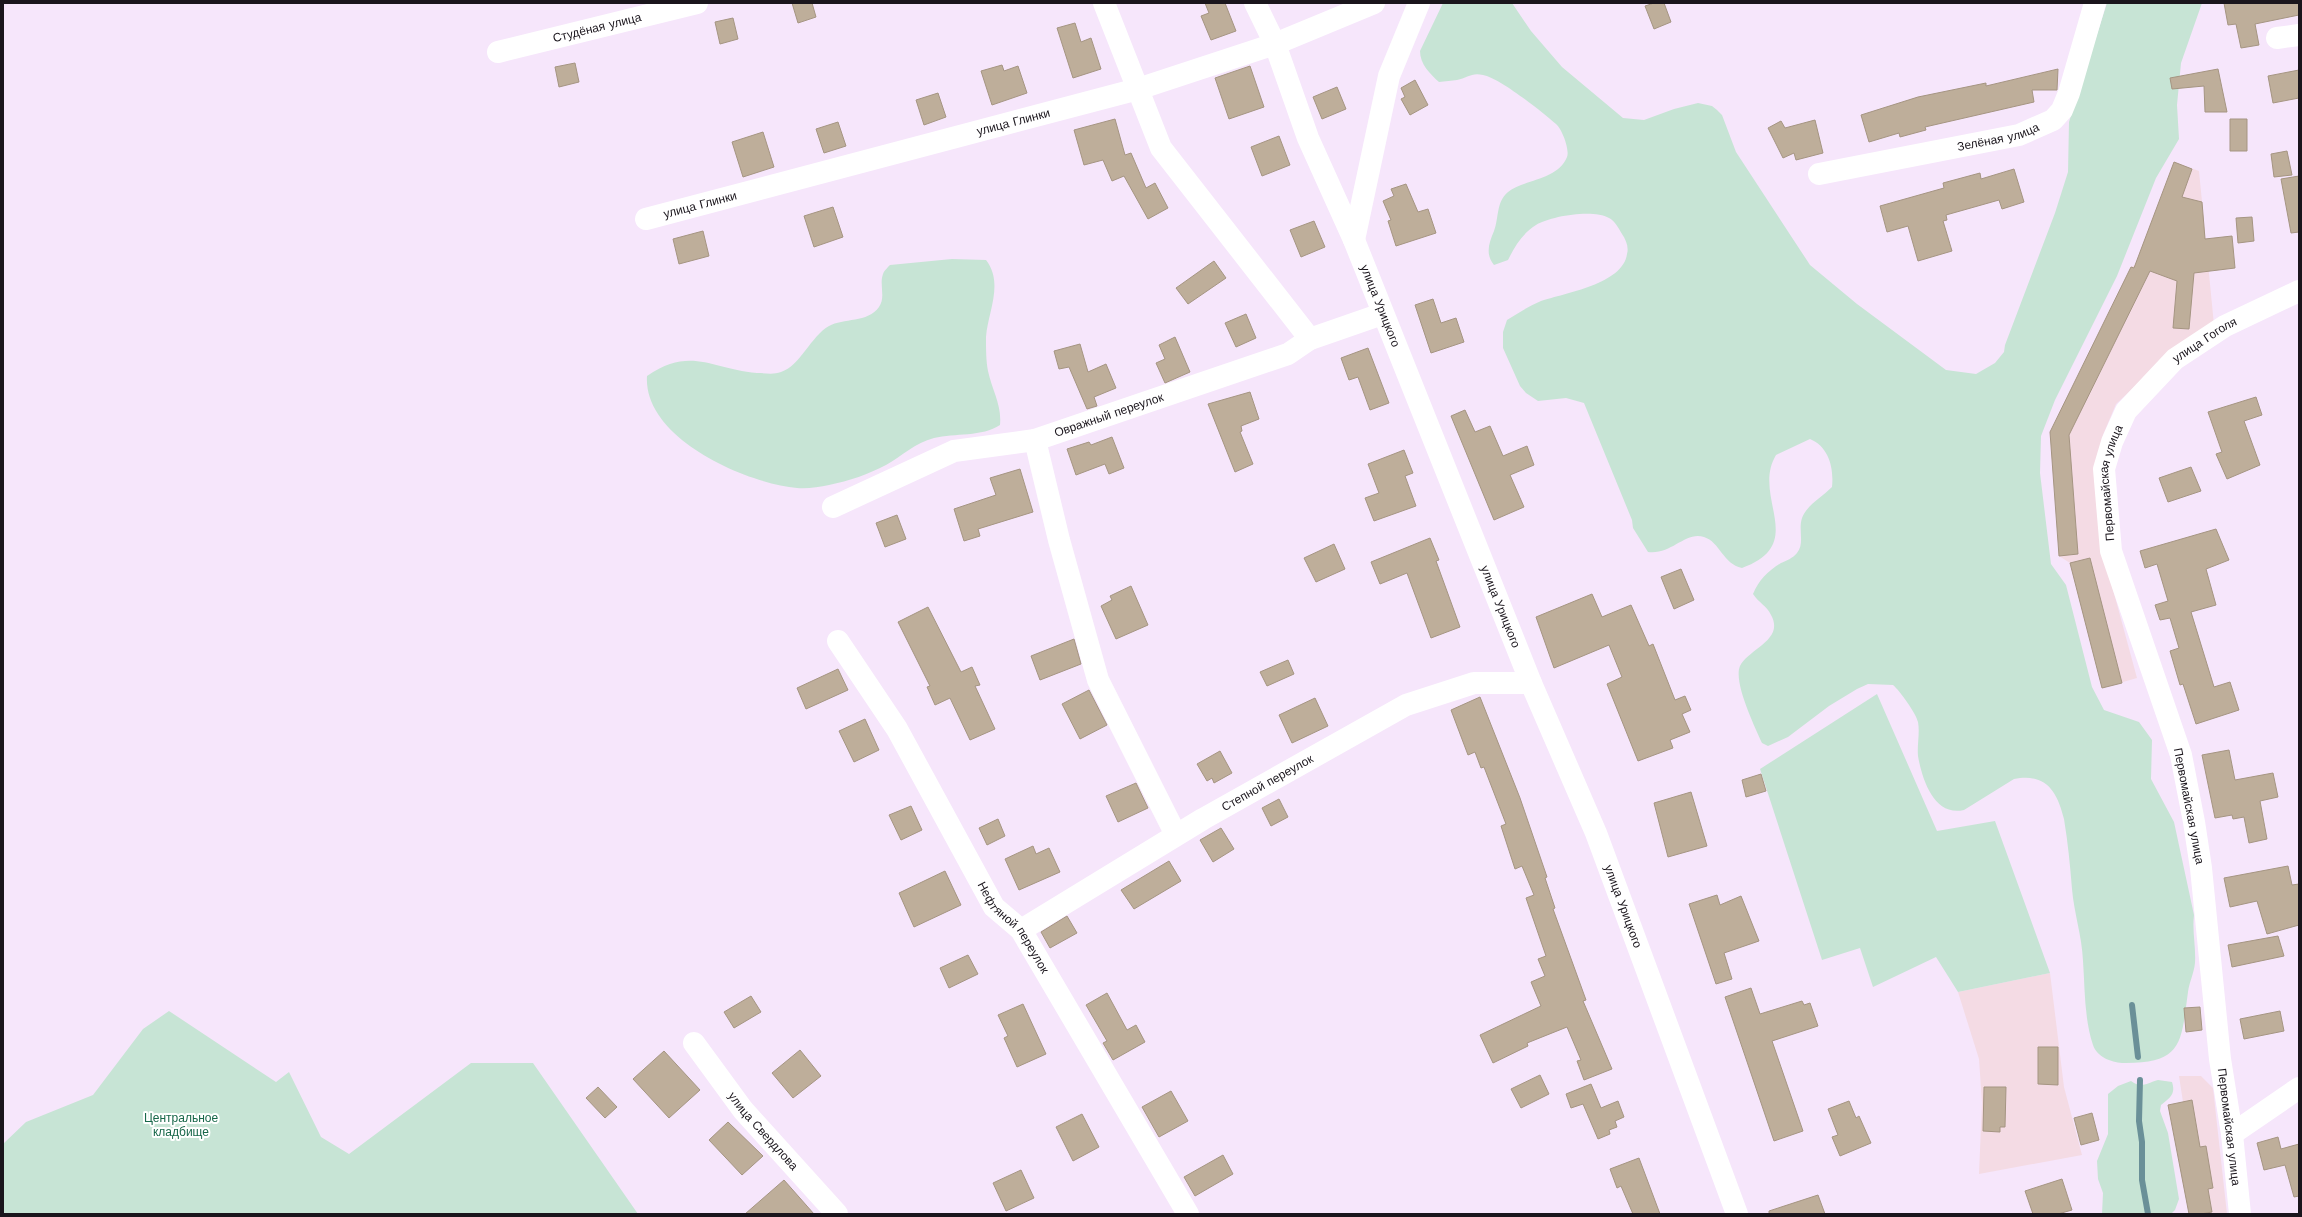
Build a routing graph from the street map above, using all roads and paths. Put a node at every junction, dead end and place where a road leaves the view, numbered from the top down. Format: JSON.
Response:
{"nodes":[{"id":1,"x":697,"y":3,"type":"edge"},
{"id":2,"x":1104,"y":3,"type":"edge"},
{"id":3,"x":1255,"y":3,"type":"edge"},
{"id":4,"x":1374,"y":3,"type":"edge"},
{"id":5,"x":1419,"y":3,"type":"edge"},
{"id":6,"x":2095,"y":3,"type":"edge"},
{"id":7,"x":2299,"y":35,"type":"edge"},
{"id":8,"x":2277,"y":38,"type":"dead end"},
{"id":9,"x":1276,"y":44,"type":"junction"},
{"id":10,"x":498,"y":52,"type":"dead end"},
{"id":11,"x":1138,"y":89,"type":"junction"},
{"id":12,"x":1819,"y":174,"type":"dead end"},
{"id":13,"x":646,"y":220,"type":"dead end"},
{"id":14,"x":1354,"y":240,"type":"junction"},
{"id":15,"x":2299,"y":291,"type":"edge"},
{"id":16,"x":1382,"y":314,"type":"junction"},
{"id":17,"x":1310,"y":339,"type":"junction"},
{"id":18,"x":2126,"y":411,"type":"joint"},
{"id":19,"x":1035,"y":440,"type":"junction"},
{"id":20,"x":834,"y":507,"type":"dead end"},
{"id":21,"x":838,"y":641,"type":"dead end"},
{"id":22,"x":1531,"y":683,"type":"junction"},
{"id":23,"x":1176,"y":835,"type":"junction"},
{"id":24,"x":1022,"y":930,"type":"junction"},
{"id":25,"x":694,"y":1043,"type":"dead end"},
{"id":26,"x":2299,"y":1088,"type":"edge"},
{"id":27,"x":2232,"y":1134,"type":"junction"},
{"id":28,"x":837,"y":1214,"type":"edge"},
{"id":29,"x":1188,"y":1214,"type":"edge"},
{"id":30,"x":1737,"y":1214,"type":"edge"},
{"id":31,"x":2240,"y":1214,"type":"edge"}],
"edges":[{"from":1,"to":10,"type":"street","name":"Студёная улица"},
{"from":2,"to":11,"type":"street"},
{"from":3,"to":9,"type":"street","name":"улица Урицкого"},
{"from":4,"to":9,"type":"street","name":"улица Глинки"},
{"from":5,"to":14,"type":"street"},
{"from":6,"to":12,"type":"street","name":"Зелёная улица"},
{"from":7,"to":8,"type":"street"},
{"from":9,"to":11,"type":"street","name":"улица Глинки"},
{"from":9,"to":14,"type":"street","name":"улица Урицкого"},
{"from":11,"to":13,"type":"street","name":"улица Глинки"},
{"from":11,"to":17,"type":"street"},
{"from":14,"to":16,"type":"street","name":"улица Урицкого"},
{"from":15,"to":18,"type":"street","name":"улица Гоголя"},
{"from":16,"to":17,"type":"street","name":"Овражный переулок"},
{"from":16,"to":22,"type":"street","name":"улица Урицкого"},
{"from":17,"to":19,"type":"street","name":"Овражный переулок"},
{"from":18,"to":27,"type":"street","name":"Первомайская улица"},
{"from":19,"to":20,"type":"street","name":"Овражный переулок"},
{"from":19,"to":23,"type":"street"},
{"from":21,"to":24,"type":"street","name":"Нефтяной переулок"},
{"from":22,"to":23,"type":"street","name":"Степной переулок"},
{"from":22,"to":30,"type":"street","name":"улица Урицкого"},
{"from":23,"to":24,"type":"street","name":"Степной переулок"},
{"from":24,"to":29,"type":"street","name":"Нефтяной переулок"},
{"from":25,"to":28,"type":"street","name":"улица Свердлова"},
{"from":26,"to":27,"type":"street"},
{"from":27,"to":31,"type":"street","name":"Первомайская улица"}]}
